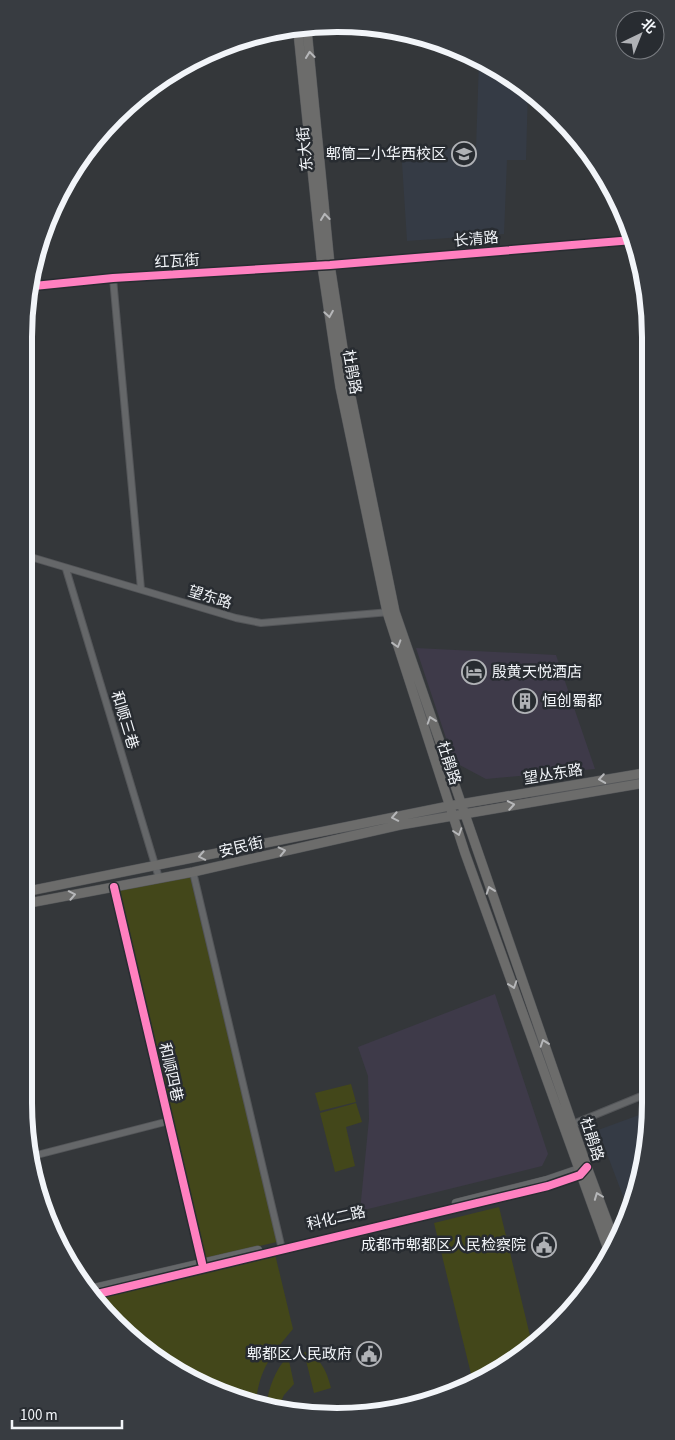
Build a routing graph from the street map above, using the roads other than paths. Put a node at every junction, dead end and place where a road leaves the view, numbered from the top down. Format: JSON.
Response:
{"nodes":[{"id":1,"x":307,"y":34,"type":"edge"},
{"id":2,"x":298,"y":35,"type":"edge"},
{"id":3,"x":626,"y":241,"type":"edge"},
{"id":4,"x":326,"y":266,"type":"junction"},
{"id":5,"x":113,"y":278,"type":"junction"},
{"id":6,"x":37,"y":286,"type":"edge"},
{"id":7,"x":32,"y":557,"type":"edge"},
{"id":8,"x":66,"y":568,"type":"junction"},
{"id":9,"x":141,"y":588,"type":"junction"},
{"id":10,"x":391,"y":612,"type":"junction"},
{"id":11,"x":642,"y":773,"type":"edge"},
{"id":12,"x":642,"y":783,"type":"edge"},
{"id":13,"x":460,"y":804,"type":"junction"},
{"id":14,"x":451,"y":811,"type":"junction"},
{"id":15,"x":463,"y":814,"type":"junction"},
{"id":16,"x":156,"y":865,"type":"junction"},
{"id":17,"x":193,"y":872,"type":"junction"},
{"id":18,"x":159,"y":878,"type":"junction"},
{"id":19,"x":114,"y":887,"type":"junction"},
{"id":20,"x":32,"y":890,"type":"edge"},
{"id":21,"x":32,"y":902,"type":"edge"},
{"id":22,"x":642,"y":1096,"type":"edge"},
{"id":23,"x":169,"y":1121,"type":"junction"},
{"id":24,"x":573,"y":1124,"type":"junction"},
{"id":25,"x":37,"y":1155,"type":"edge"},
{"id":26,"x":581,"y":1171,"type":"junction"},
{"id":27,"x":612,"y":1235,"type":"edge"},
{"id":28,"x":281,"y":1245,"type":"junction"},
{"id":29,"x":607,"y":1245,"type":"edge"},
{"id":30,"x":202,"y":1262,"type":"junction"},
{"id":31,"x":96,"y":1288,"type":"edge"},
{"id":32,"x":100,"y":1294,"type":"edge"}],
"edges":[{"from":4,"to":1,"type":"main road","name":"东大街","one_way":true},
{"from":2,"to":4,"type":"main road","name":"东大街"},
{"from":3,"to":4,"type":"street","name":"长清路"},
{"from":4,"to":5,"type":"street","name":"红瓦街"},
{"from":4,"to":10,"type":"main road","name":"杜鹃路"},
{"from":5,"to":6,"type":"street","name":"红瓦街"},
{"from":5,"to":9,"type":"street"},
{"from":7,"to":8,"type":"street","name":"望东路"},
{"from":8,"to":9,"type":"street","name":"望东路"},
{"from":8,"to":16,"type":"street","name":"和顺三巷"},
{"from":9,"to":10,"type":"street","name":"望东路"},
{"from":13,"to":10,"type":"main road","name":"杜鹃路","one_way":true},
{"from":10,"to":14,"type":"main road","name":"杜鹃路","one_way":true},
{"from":11,"to":13,"type":"main road","name":"望丛东路","one_way":true},
{"from":15,"to":12,"type":"main road","name":"望丛东路","one_way":true},
{"from":13,"to":14,"type":"main road","name":"安民街"},
{"from":13,"to":15,"type":"main road","name":"杜鹃路"},
{"from":14,"to":15,"type":"main road","name":"安民街"},
{"from":14,"to":16,"type":"main road","name":"安民街","one_way":true},
{"from":17,"to":14,"type":"main road","name":"安民街","one_way":true},
{"from":14,"to":26,"type":"main road","name":"杜鹃路","one_way":true},
{"from":24,"to":15,"type":"main road","name":"杜鹃路","one_way":true},
{"from":16,"to":18,"type":"street","name":"和顺三巷"},
{"from":16,"to":20,"type":"main road","name":"安民街"},
{"from":17,"to":18,"type":"main road","name":"安民街"},
{"from":17,"to":28,"type":"street"},
{"from":18,"to":19,"type":"main road","name":"安民街"},
{"from":21,"to":19,"type":"main road","name":"安民街","one_way":true},
{"from":19,"to":23,"type":"street","name":"和顺四巷"},
{"from":22,"to":24,"type":"street"},
{"from":23,"to":25,"type":"street"},
{"from":23,"to":30,"type":"street","name":"和顺四巷"},
{"from":24,"to":26,"type":"main road","name":"杜鹃路"},
{"from":27,"to":26,"type":"main road","name":"杜鹃路","one_way":true},
{"from":26,"to":28,"type":"street","name":"科化二路"},
{"from":26,"to":29,"type":"main road","name":"杜鹃路"},
{"from":26,"to":32,"type":"street"},
{"from":28,"to":30,"type":"street","name":"科化二路"},
{"from":30,"to":31,"type":"street","name":"科化二路"}]}
